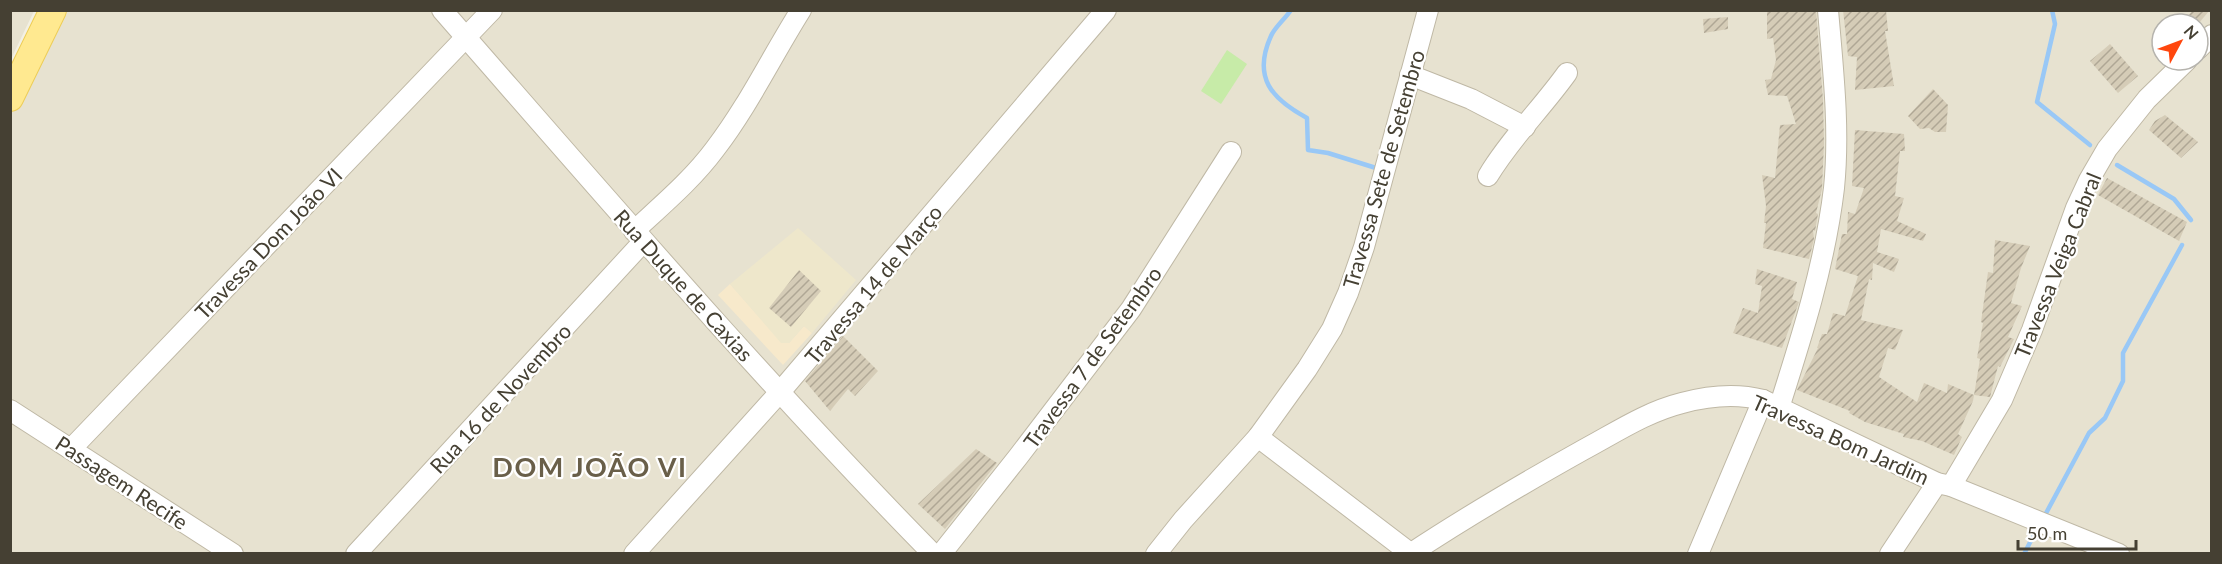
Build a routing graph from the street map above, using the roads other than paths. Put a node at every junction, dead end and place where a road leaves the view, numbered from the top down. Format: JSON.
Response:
{"nodes":[{"id":1,"x":35,"y":10,"type":"edge"},
{"id":2,"x":53,"y":10,"type":"edge"},
{"id":3,"x":442,"y":10,"type":"edge"},
{"id":4,"x":492,"y":10,"type":"edge"},
{"id":5,"x":801,"y":10,"type":"edge"},
{"id":6,"x":1106,"y":10,"type":"edge"},
{"id":7,"x":1428,"y":10,"type":"edge"},
{"id":8,"x":1828,"y":10,"type":"edge"},
{"id":9,"x":465,"y":37,"type":"junction"},
{"id":10,"x":10,"y":61,"type":"edge"},
{"id":11,"x":2175,"y":72,"type":"edge"},
{"id":12,"x":1567,"y":73,"type":"dead end"},
{"id":13,"x":1410,"y":75,"type":"junction"},
{"id":14,"x":12,"y":93,"type":"edge"},
{"id":15,"x":1525,"y":128,"type":"junction"},
{"id":16,"x":1231,"y":152,"type":"dead end"},
{"id":17,"x":1488,"y":176,"type":"dead end"},
{"id":18,"x":638,"y":237,"type":"junction"},
{"id":19,"x":780,"y":392,"type":"junction"},
{"id":20,"x":1771,"y":404,"type":"junction"},
{"id":21,"x":10,"y":410,"type":"edge"},
{"id":22,"x":1258,"y":437,"type":"junction"},
{"id":23,"x":71,"y":449,"type":"junction"},
{"id":24,"x":1944,"y":484,"type":"junction"},
{"id":25,"x":1410,"y":553,"type":"edge"},
{"id":26,"x":233,"y":554,"type":"edge"},
{"id":27,"x":356,"y":554,"type":"edge"},
{"id":28,"x":634,"y":554,"type":"edge"},
{"id":29,"x":933,"y":554,"type":"edge"},
{"id":30,"x":941,"y":554,"type":"edge"},
{"id":31,"x":1156,"y":554,"type":"edge"},
{"id":32,"x":1698,"y":554,"type":"edge"},
{"id":33,"x":1890,"y":554,"type":"edge"},
{"id":34,"x":2119,"y":554,"type":"edge"}],
"edges":[{"from":1,"to":10,"type":"main road"},
{"from":2,"to":14,"type":"main road"},
{"from":3,"to":9,"type":"street","name":"Rua Duque de Caxias"},
{"from":4,"to":9,"type":"street","name":"Travessa Dom João VI"},
{"from":5,"to":18,"type":"street","name":"Rua 16 de Novembro"},
{"from":6,"to":19,"type":"street","name":"Travessa 14 de Março"},
{"from":7,"to":13,"type":"street","name":"Travessa Sete de Setembro"},
{"from":8,"to":20,"type":"street"},
{"from":9,"to":18,"type":"street","name":"Rua Duque de Caxias"},
{"from":9,"to":23,"type":"street","name":"Travessa Dom João VI"},
{"from":11,"to":24,"type":"street","name":"Travessa Veiga Cabral"},
{"from":12,"to":15,"type":"street"},
{"from":13,"to":15,"type":"street"},
{"from":13,"to":22,"type":"street","name":"Travessa Sete de Setembro"},
{"from":15,"to":17,"type":"street"},
{"from":16,"to":30,"type":"street","name":"Travessa 7 de Setembro"},
{"from":18,"to":19,"type":"street","name":"Rua Duque de Caxias"},
{"from":18,"to":27,"type":"street","name":"Rua 16 de Novembro"},
{"from":19,"to":28,"type":"street","name":"Travessa 14 de Março"},
{"from":19,"to":29,"type":"street","name":"Rua Duque de Caxias"},
{"from":20,"to":24,"type":"street","name":"Travessa Bom Jardim"},
{"from":20,"to":25,"type":"street","name":"Travessa Bom Jardim"},
{"from":20,"to":32,"type":"street"},
{"from":21,"to":23,"type":"street","name":"Passagem Recife"},
{"from":22,"to":25,"type":"street"},
{"from":22,"to":31,"type":"street","name":"Travessa Sete de Setembro"},
{"from":23,"to":26,"type":"street","name":"Passagem Recife"},
{"from":24,"to":33,"type":"street","name":"Travessa Veiga Cabral"},
{"from":24,"to":34,"type":"street","name":"Travessa Bom Jardim"}]}
